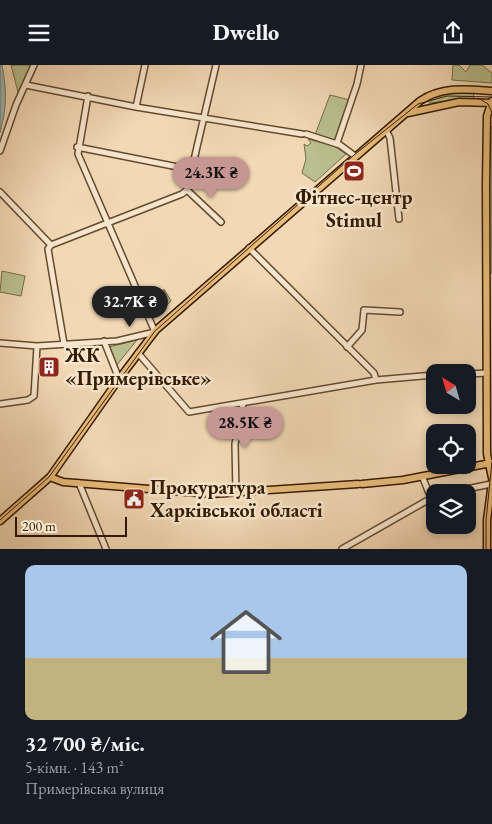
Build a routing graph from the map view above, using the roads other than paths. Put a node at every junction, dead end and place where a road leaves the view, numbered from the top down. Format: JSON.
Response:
{"nodes":[{"id":1,"x":34,"y":65,"type":"edge"},
{"id":2,"x":145,"y":65,"type":"edge"},
{"id":3,"x":216,"y":65,"type":"edge"},
{"id":4,"x":361,"y":65,"type":"edge"},
{"id":5,"x":26,"y":85,"type":"junction"},
{"id":6,"x":482,"y":90,"type":"junction"},
{"id":7,"x":492,"y":93,"type":"edge"},
{"id":8,"x":88,"y":96,"type":"junction"},
{"id":9,"x":478,"y":102,"type":"junction"},
{"id":10,"x":491,"y":103,"type":"edge"},
{"id":11,"x":136,"y":107,"type":"junction"},
{"id":12,"x":405,"y":114,"type":"junction"},
{"id":13,"x":205,"y":117,"type":"junction"},
{"id":14,"x":489,"y":120,"type":"edge"},
{"id":15,"x":386,"y":130,"type":"junction"},
{"id":16,"x":337,"y":143,"type":"junction"},
{"id":17,"x":77,"y":147,"type":"junction"},
{"id":18,"x":0,"y":151,"type":"edge"},
{"id":19,"x":355,"y":155,"type":"junction"},
{"id":20,"x":193,"y":170,"type":"junction"},
{"id":21,"x":187,"y":190,"type":"junction"},
{"id":22,"x":0,"y":193,"type":"edge"},
{"id":23,"x":399,"y":219,"type":"dead end"},
{"id":24,"x":221,"y":222,"type":"dead end"},
{"id":25,"x":108,"y":223,"type":"junction"},
{"id":26,"x":51,"y":245,"type":"junction"},
{"id":27,"x":250,"y":249,"type":"junction"},
{"id":28,"x":489,"y":279,"type":"edge"},
{"id":29,"x":400,"y":312,"type":"dead end"},
{"id":30,"x":489,"y":330,"type":"edge"},
{"id":31,"x":155,"y":332,"type":"junction"},
{"id":32,"x":104,"y":341,"type":"junction"},
{"id":33,"x":0,"y":343,"type":"edge"},
{"id":34,"x":64,"y":344,"type":"junction"},
{"id":35,"x":36,"y":346,"type":"junction"},
{"id":36,"x":347,"y":347,"type":"junction"},
{"id":37,"x":138,"y":353,"type":"junction"},
{"id":38,"x":487,"y":373,"type":"junction"},
{"id":39,"x":476,"y":374,"type":"edge"},
{"id":40,"x":426,"y":376,"type":"edge"},
{"id":41,"x":119,"y":379,"type":"junction"},
{"id":42,"x":376,"y":380,"type":"junction"},
{"id":43,"x":0,"y":404,"type":"edge"},
{"id":44,"x":243,"y":404,"type":"junction"},
{"id":45,"x":490,"y":463,"type":"edge"},
{"id":46,"x":422,"y":476,"type":"junction"},
{"id":47,"x":50,"y":477,"type":"junction"},
{"id":48,"x":492,"y":481,"type":"edge"},
{"id":49,"x":79,"y":483,"type":"junction"},
{"id":50,"x":426,"y":484,"type":"edge"},
{"id":51,"x":476,"y":485,"type":"edge"},
{"id":52,"x":236,"y":493,"type":"junction"},
{"id":53,"x":426,"y":501,"type":"edge"},
{"id":54,"x":0,"y":521,"type":"edge"},
{"id":55,"x":489,"y":545,"type":"edge"},
{"id":56,"x":106,"y":549,"type":"edge"},
{"id":57,"x":343,"y":549,"type":"edge"}],
"edges":[{"from":1,"to":5,"type":"street"},
{"from":2,"to":11,"type":"street"},
{"from":3,"to":13,"type":"street"},
{"from":4,"to":16,"type":"street"},
{"from":5,"to":8,"type":"street"},
{"from":5,"to":18,"type":"street"},
{"from":6,"to":7,"type":"main road"},
{"from":6,"to":9,"type":"main road"},
{"from":6,"to":12,"type":"main road"},
{"from":8,"to":11,"type":"street"},
{"from":8,"to":17,"type":"street"},
{"from":9,"to":10,"type":"main road"},
{"from":9,"to":12,"type":"main road"},
{"from":9,"to":14,"type":"main road"},
{"from":10,"to":14,"type":"main road"},
{"from":11,"to":13,"type":"street"},
{"from":12,"to":15,"type":"main road"},
{"from":13,"to":16,"type":"street"},
{"from":13,"to":20,"type":"street"},
{"from":14,"to":28,"type":"main road"},
{"from":15,"to":19,"type":"main road"},
{"from":15,"to":23,"type":"street"},
{"from":16,"to":19,"type":"street"},
{"from":17,"to":20,"type":"street"},
{"from":17,"to":25,"type":"street"},
{"from":19,"to":27,"type":"main road"},
{"from":20,"to":21,"type":"street"},
{"from":21,"to":24,"type":"street"},
{"from":21,"to":25,"type":"street"},
{"from":22,"to":26,"type":"street"},
{"from":25,"to":26,"type":"street"},
{"from":25,"to":31,"type":"street"},
{"from":26,"to":34,"type":"street"},
{"from":27,"to":31,"type":"main road"},
{"from":27,"to":36,"type":"street"},
{"from":28,"to":30,"type":"main road"},
{"from":29,"to":36,"type":"street"},
{"from":30,"to":38,"type":"main road"},
{"from":31,"to":32,"type":"street"},
{"from":31,"to":37,"type":"main road"},
{"from":32,"to":34,"type":"street"},
{"from":32,"to":41,"type":"street"},
{"from":33,"to":35,"type":"street"},
{"from":34,"to":35,"type":"street"},
{"from":35,"to":43,"type":"street"},
{"from":36,"to":42,"type":"street"},
{"from":37,"to":41,"type":"main road"},
{"from":37,"to":44,"type":"street"},
{"from":38,"to":39,"type":"street"},
{"from":38,"to":45,"type":"main road"},
{"from":40,"to":42,"type":"street"},
{"from":41,"to":47,"type":"main road"},
{"from":42,"to":44,"type":"street"},
{"from":44,"to":52,"type":"street"},
{"from":45,"to":46,"type":"main road"},
{"from":45,"to":48,"type":"main road"},
{"from":46,"to":50,"type":"street"},
{"from":46,"to":52,"type":"main road"},
{"from":47,"to":49,"type":"main road"},
{"from":47,"to":54,"type":"main road"},
{"from":48,"to":51,"type":"street"},
{"from":48,"to":55,"type":"main road"},
{"from":49,"to":52,"type":"main road"},
{"from":49,"to":56,"type":"street"},
{"from":53,"to":57,"type":"street"}]}
